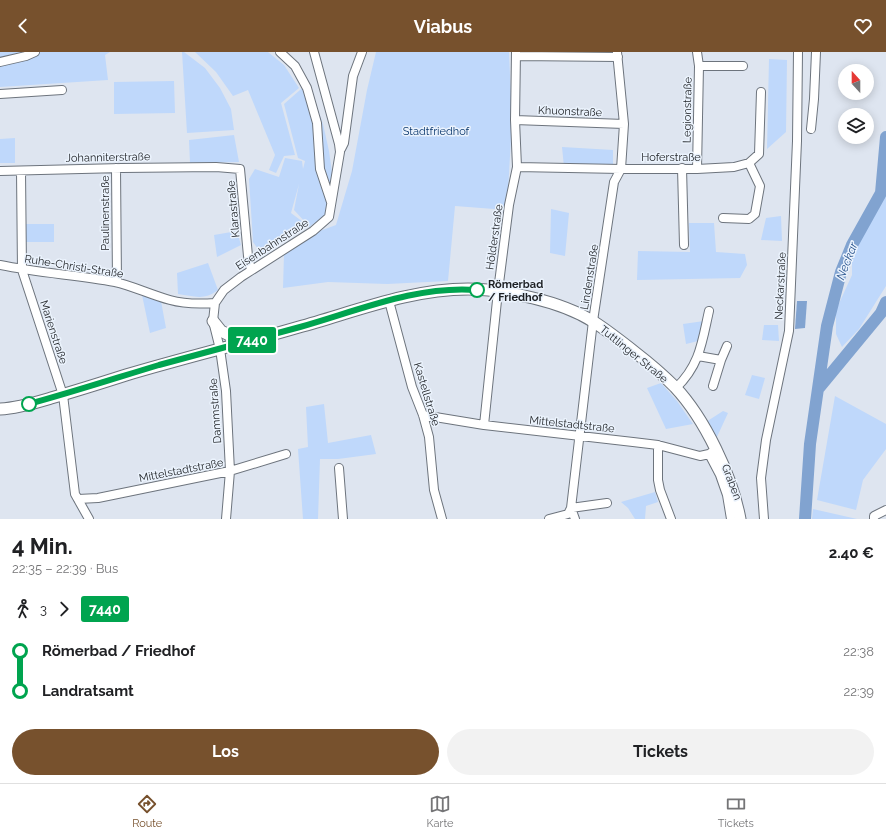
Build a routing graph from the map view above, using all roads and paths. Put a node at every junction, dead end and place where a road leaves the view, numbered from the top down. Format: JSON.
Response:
{"nodes":[{"id":1,"x":35,"y":52,"type":"edge"},
{"id":2,"x":280,"y":52,"type":"edge"},
{"id":3,"x":314,"y":52,"type":"edge"},
{"id":4,"x":362,"y":52,"type":"edge"},
{"id":5,"x":697,"y":52,"type":"edge"},
{"id":6,"x":798,"y":52,"type":"edge"},
{"id":7,"x":816,"y":52,"type":"edge"},
{"id":8,"x":516,"y":54,"type":"edge"},
{"id":9,"x":618,"y":54,"type":"edge"},
{"id":10,"x":0,"y":62,"type":"edge"},
{"id":11,"x":699,"y":66,"type":"junction"},
{"id":12,"x":743,"y":66,"type":"dead end"},
{"id":13,"x":62,"y":90,"type":"dead end"},
{"id":14,"x":761,"y":92,"type":"dead end"},
{"id":15,"x":0,"y":94,"type":"edge"},
{"id":16,"x":515,"y":120,"type":"junction"},
{"id":17,"x":624,"y":124,"type":"junction"},
{"id":18,"x":811,"y":129,"type":"dead end"},
{"id":19,"x":340,"y":152,"type":"junction"},
{"id":20,"x":749,"y":163,"type":"junction"},
{"id":21,"x":216,"y":167,"type":"joint"},
{"id":22,"x":517,"y":167,"type":"junction"},
{"id":23,"x":116,"y":168,"type":"junction"},
{"id":24,"x":682,"y":168,"type":"junction"},
{"id":25,"x":621,"y":169,"type":"junction"},
{"id":26,"x":697,"y":169,"type":"junction"},
{"id":27,"x":0,"y":171,"type":"edge"},
{"id":28,"x":21,"y":171,"type":"junction"},
{"id":29,"x":332,"y":203,"type":"junction"},
{"id":30,"x":723,"y":218,"type":"dead end"},
{"id":31,"x":684,"y":245,"type":"dead end"},
{"id":32,"x":0,"y":265,"type":"edge"},
{"id":33,"x":22,"y":270,"type":"junction"},
{"id":34,"x":251,"y":270,"type":"junction"},
{"id":35,"x":117,"y":282,"type":"junction"},
{"id":36,"x":498,"y":291,"type":"junction"},
{"id":37,"x":389,"y":301,"type":"junction"},
{"id":38,"x":215,"y":303,"type":"junction"},
{"id":39,"x":709,"y":311,"type":"dead end"},
{"id":40,"x":213,"y":321,"type":"junction"},
{"id":41,"x":593,"y":321,"type":"junction"},
{"id":42,"x":243,"y":342,"type":"junction"},
{"id":43,"x":727,"y":346,"type":"dead end"},
{"id":44,"x":220,"y":349,"type":"junction"},
{"id":45,"x":698,"y":356,"type":"junction"},
{"id":46,"x":721,"y":360,"type":"junction"},
{"id":47,"x":713,"y":386,"type":"dead end"},
{"id":48,"x":676,"y":388,"type":"junction"},
{"id":49,"x":64,"y":395,"type":"junction"},
{"id":50,"x":0,"y":409,"type":"edge"},
{"id":51,"x":423,"y":415,"type":"junction"},
{"id":52,"x":484,"y":425,"type":"junction"},
{"id":53,"x":580,"y":435,"type":"junction"},
{"id":54,"x":658,"y":445,"type":"junction"},
{"id":55,"x":712,"y":451,"type":"junction"},
{"id":56,"x":286,"y":454,"type":"dead end"},
{"id":57,"x":339,"y":468,"type":"dead end"},
{"id":58,"x":230,"y":471,"type":"junction"},
{"id":59,"x":78,"y":499,"type":"junction"},
{"id":60,"x":607,"y":503,"type":"dead end"},
{"id":61,"x":572,"y":508,"type":"junction"},
{"id":62,"x":886,"y":510,"type":"edge"},
{"id":63,"x":89,"y":519,"type":"edge"},
{"id":64,"x":226,"y":519,"type":"edge"},
{"id":65,"x":343,"y":519,"type":"edge"},
{"id":66,"x":442,"y":519,"type":"edge"},
{"id":67,"x":549,"y":519,"type":"edge"},
{"id":68,"x":575,"y":519,"type":"edge"},
{"id":69,"x":671,"y":519,"type":"edge"},
{"id":70,"x":731,"y":519,"type":"edge"},
{"id":71,"x":740,"y":519,"type":"edge"},
{"id":72,"x":764,"y":519,"type":"edge"},
{"id":73,"x":874,"y":519,"type":"edge"}],
"edges":[{"from":1,"to":10,"type":"street"},
{"from":2,"to":29,"type":"street"},
{"from":3,"to":19,"type":"street","name":"Eisenbahnstraße"},
{"from":4,"to":19,"type":"street","name":"Eisenbahnstraße"},
{"from":5,"to":11,"type":"street","name":"Legionstraße"},
{"from":6,"to":72,"type":"street","name":"Neckarstraße"},
{"from":7,"to":18,"type":"street"},
{"from":8,"to":9,"type":"street"},
{"from":8,"to":16,"type":"street","name":"Hölderstraße"},
{"from":9,"to":17,"type":"street","name":"Lindenstraße"},
{"from":11,"to":12,"type":"street"},
{"from":11,"to":26,"type":"street","name":"Legionstraße"},
{"from":13,"to":15,"type":"street"},
{"from":14,"to":20,"type":"street"},
{"from":16,"to":17,"type":"street","name":"Khuonstraße"},
{"from":16,"to":22,"type":"street","name":"Hölderstraße"},
{"from":17,"to":25,"type":"street","name":"Lindenstraße"},
{"from":19,"to":29,"type":"street","name":"Eisenbahnstraße"},
{"from":20,"to":26,"type":"street","name":"Hoferstraße"},
{"from":20,"to":30,"type":"street"},
{"from":21,"to":23,"type":"street","name":"Johanniterstraße"},
{"from":21,"to":34,"type":"street","name":"Klarastraße"},
{"from":22,"to":25,"type":"street","name":"Hoferstraße"},
{"from":22,"to":36,"type":"street","name":"Hölderstraße"},
{"from":23,"to":28,"type":"street","name":"Johanniterstraße"},
{"from":23,"to":35,"type":"street","name":"Paulinenstraße"},
{"from":24,"to":25,"type":"street","name":"Hoferstraße"},
{"from":24,"to":26,"type":"street","name":"Hoferstraße"},
{"from":24,"to":31,"type":"street"},
{"from":25,"to":41,"type":"street","name":"Lindenstraße"},
{"from":27,"to":28,"type":"street","name":"Johanniterstraße"},
{"from":28,"to":33,"type":"street","name":"Marienstraße"},
{"from":29,"to":34,"type":"street","name":"Eisenbahnstraße"},
{"from":32,"to":33,"type":"street","name":"Ruhe-Christi-Straße"},
{"from":33,"to":35,"type":"street","name":"Ruhe-Christi-Straße"},
{"from":33,"to":49,"type":"street","name":"Marienstraße"},
{"from":34,"to":38,"type":"street","name":"Eisenbahnstraße"},
{"from":35,"to":38,"type":"street","name":"Ruhe-Christi-Straße"},
{"from":36,"to":37,"type":"street","name":"Tuttlinger Straße"},
{"from":36,"to":41,"type":"street","name":"Tuttlinger Straße"},
{"from":36,"to":52,"type":"street","name":"Hölderstraße"},
{"from":37,"to":42,"type":"street","name":"Tuttlinger Straße"},
{"from":37,"to":51,"type":"street","name":"Kastellstraße"},
{"from":38,"to":40,"type":"street"},
{"from":39,"to":45,"type":"street","name":"Tuttlinger Straße"},
{"from":40,"to":42,"type":"street"},
{"from":40,"to":44,"type":"street"},
{"from":41,"to":48,"type":"street","name":"Tuttlinger Straße"},
{"from":41,"to":53,"type":"street","name":"Lindenstraße"},
{"from":42,"to":44,"type":"street","name":"Tuttlinger Straße"},
{"from":43,"to":46,"type":"street"},
{"from":44,"to":49,"type":"street","name":"Tuttlinger Straße"},
{"from":44,"to":58,"type":"street","name":"Dammstraße"},
{"from":45,"to":46,"type":"street"},
{"from":45,"to":48,"type":"street","name":"Tuttlinger Straße"},
{"from":46,"to":47,"type":"street"},
{"from":48,"to":55,"type":"street","name":"Tuttlinger Straße"},
{"from":49,"to":50,"type":"street","name":"Tuttlinger Straße"},
{"from":49,"to":59,"type":"street","name":"Marienstraße"},
{"from":51,"to":52,"type":"street","name":"Mittelstadtstraße"},
{"from":51,"to":66,"type":"street","name":"Kastellstraße"},
{"from":52,"to":53,"type":"street","name":"Mittelstadtstraße"},
{"from":53,"to":54,"type":"street","name":"Mittelstadtstraße"},
{"from":53,"to":61,"type":"street","name":"Lindenstraße"},
{"from":54,"to":55,"type":"street","name":"Mittelstadtstraße"},
{"from":54,"to":69,"type":"street"},
{"from":55,"to":70,"type":"street","name":"Graben"},
{"from":55,"to":71,"type":"street","name":"Tuttlinger Straße"},
{"from":56,"to":58,"type":"street","name":"Mittelstadtstraße"},
{"from":57,"to":65,"type":"street"},
{"from":58,"to":59,"type":"street","name":"Mittelstadtstraße"},
{"from":58,"to":64,"type":"street","name":"Dammstraße"},
{"from":59,"to":63,"type":"street","name":"Marienstraße"},
{"from":60,"to":61,"type":"street"},
{"from":61,"to":67,"type":"street"},
{"from":61,"to":68,"type":"street"},
{"from":62,"to":73,"type":"street"}]}
